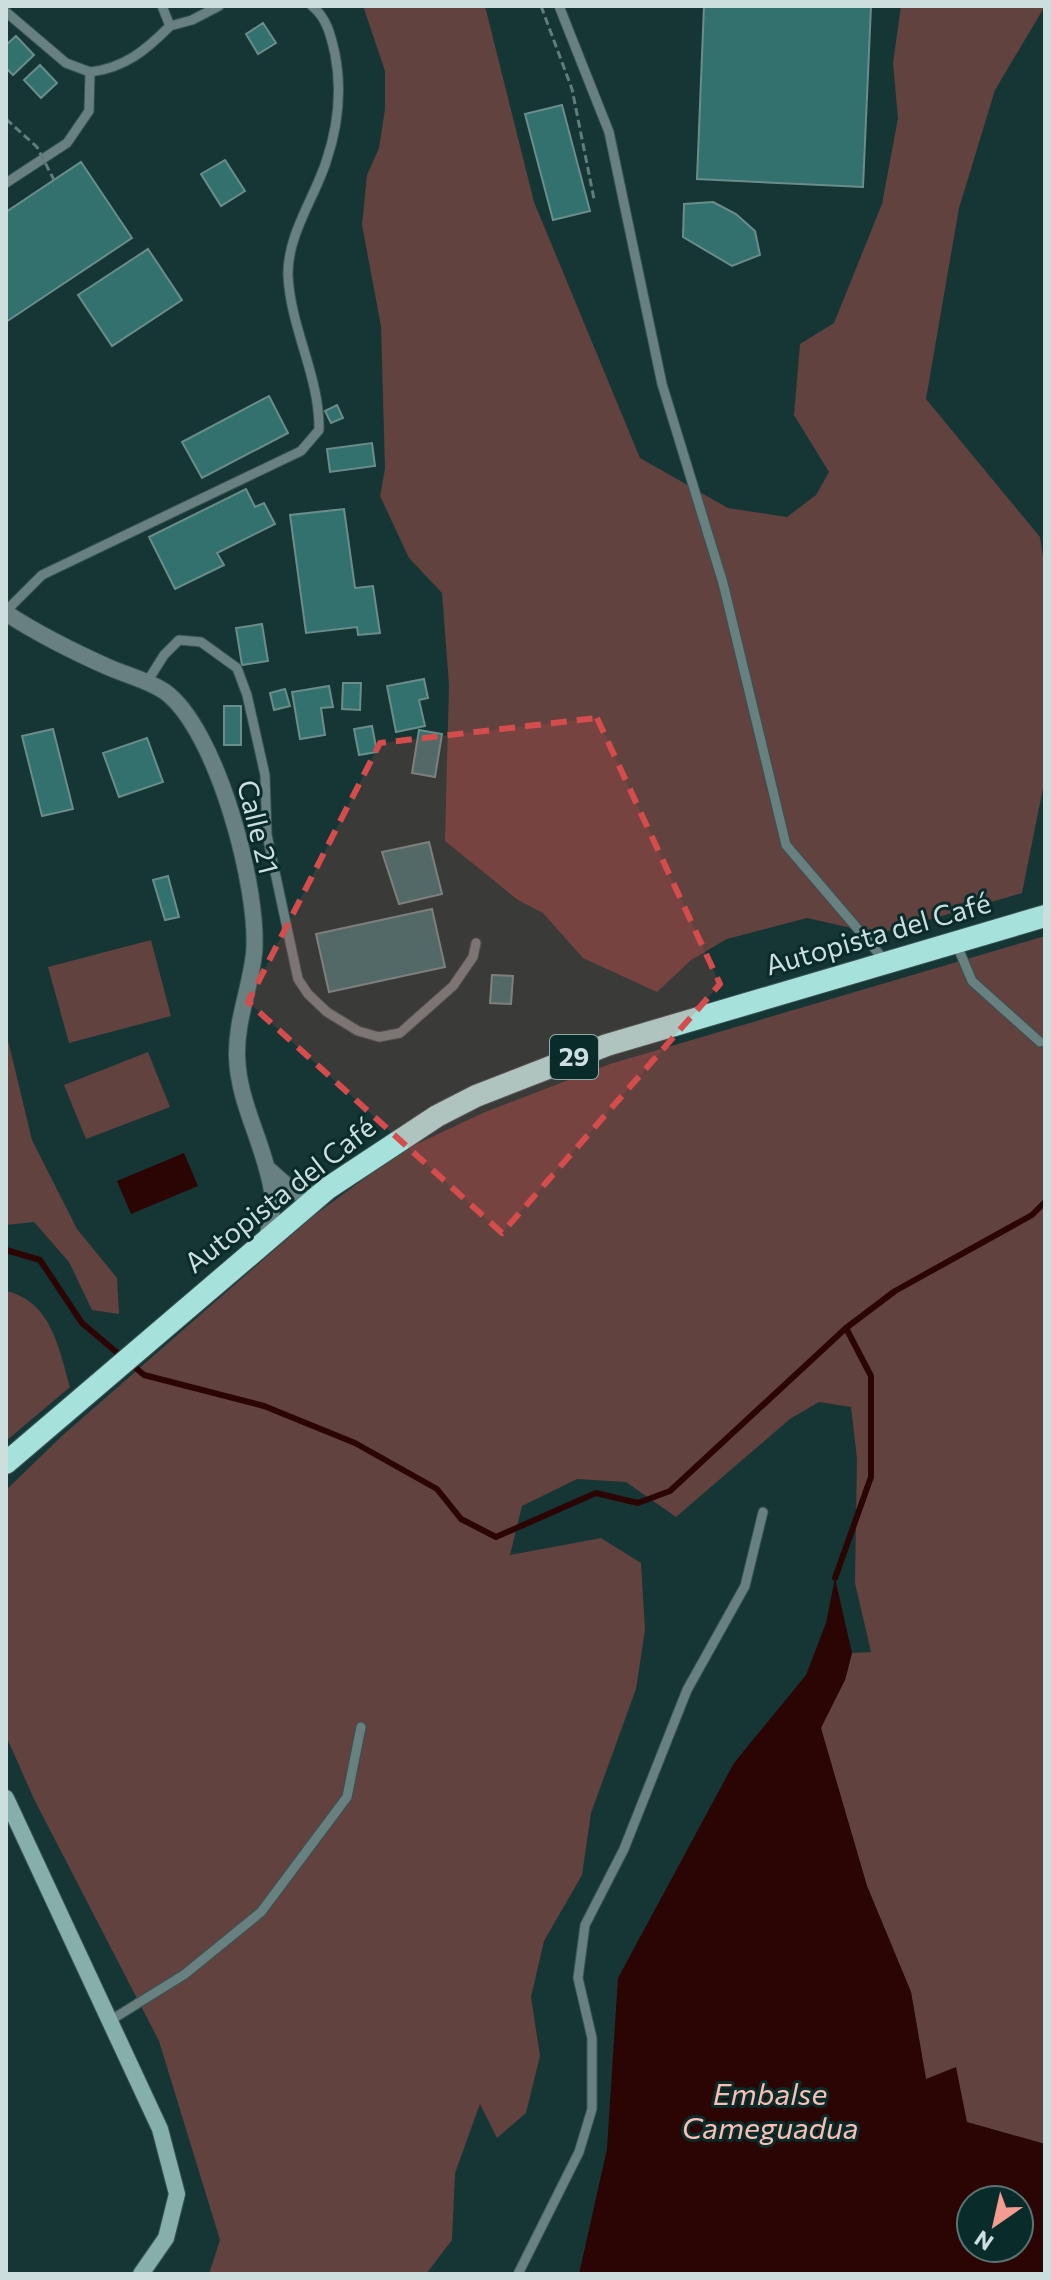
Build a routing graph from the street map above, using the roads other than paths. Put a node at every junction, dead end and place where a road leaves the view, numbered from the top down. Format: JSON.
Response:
{"nodes":[{"id":1,"x":162,"y":6,"type":"edge"},
{"id":2,"x":219,"y":6,"type":"edge"},
{"id":3,"x":312,"y":6,"type":"edge"},
{"id":4,"x":559,"y":6,"type":"edge"},
{"id":5,"x":6,"y":12,"type":"edge"},
{"id":6,"x":170,"y":26,"type":"junction"},
{"id":7,"x":90,"y":72,"type":"junction"},
{"id":8,"x":6,"y":183,"type":"edge"},
{"id":9,"x":6,"y":612,"type":"edge"},
{"id":10,"x":147,"y":682,"type":"junction"},
{"id":11,"x":1045,"y":916,"type":"edge"},
{"id":12,"x":476,"y":943,"type":"dead end"},
{"id":13,"x":956,"y":943,"type":"junction"},
{"id":14,"x":886,"y":963,"type":"junction"},
{"id":15,"x":1040,"y":1042,"type":"dead end"},
{"id":16,"x":265,"y":1164,"type":"junction"},
{"id":17,"x":320,"y":1195,"type":"junction"},
{"id":18,"x":267,"y":1239,"type":"junction"},
{"id":19,"x":6,"y":1463,"type":"edge"},
{"id":20,"x":763,"y":1512,"type":"dead end"},
{"id":21,"x":361,"y":1727,"type":"dead end"},
{"id":22,"x":6,"y":1798,"type":"edge"},
{"id":23,"x":111,"y":2020,"type":"junction"},
{"id":24,"x":141,"y":2274,"type":"edge"},
{"id":25,"x":518,"y":2274,"type":"edge"}],
"edges":[{"from":1,"to":6,"type":"lane"},
{"from":2,"to":6,"type":"lane"},
{"from":3,"to":9,"type":"lane"},
{"from":4,"to":14,"type":"lane"},
{"from":5,"to":7,"type":"lane"},
{"from":6,"to":7,"type":"lane"},
{"from":7,"to":8,"type":"lane"},
{"from":9,"to":10,"type":"street","name":"Calle 21"},
{"from":10,"to":12,"type":"lane"},
{"from":10,"to":16,"type":"street","name":"Calle 21"},
{"from":11,"to":13,"type":"highway","name":"Autopista del Café","number":"29"},
{"from":13,"to":14,"type":"highway","name":"Autopista del Café","number":"29"},
{"from":13,"to":15,"type":"lane"},
{"from":14,"to":17,"type":"highway","name":"Autopista del Café","number":"29"},
{"from":16,"to":17,"type":"street","name":"Calle 21"},
{"from":16,"to":18,"type":"street","name":"Calle 21"},
{"from":17,"to":18,"type":"highway","name":"Autopista del Café","number":"29"},
{"from":18,"to":19,"type":"highway","name":"Autopista del Café","number":"29"},
{"from":20,"to":25,"type":"lane"},
{"from":21,"to":23,"type":"lane"},
{"from":22,"to":23,"type":"main road"},
{"from":23,"to":24,"type":"main road"}]}
